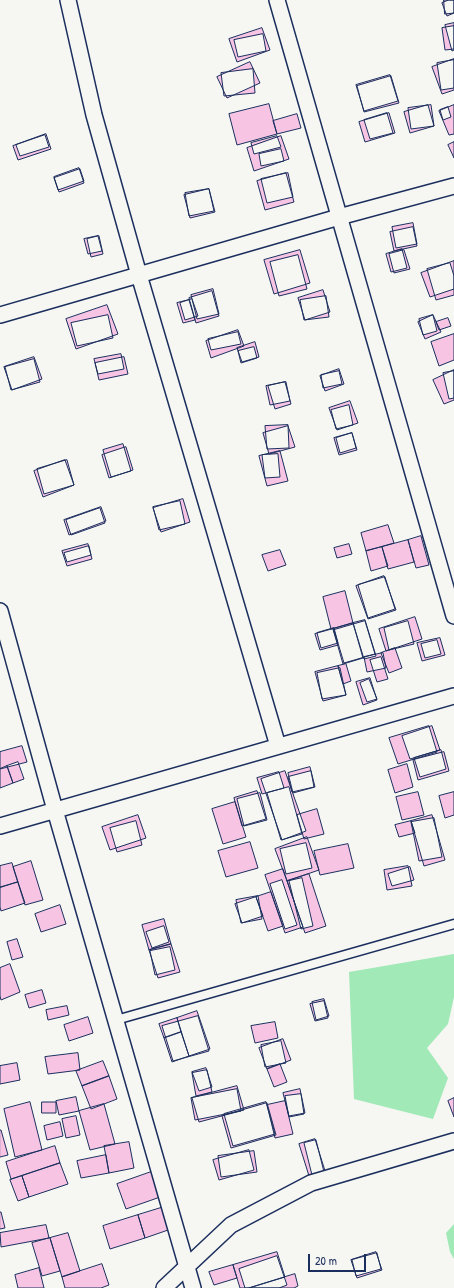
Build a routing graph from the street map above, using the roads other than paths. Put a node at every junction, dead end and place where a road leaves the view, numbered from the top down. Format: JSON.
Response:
{"nodes":[{"id":1,"x":68,"y":0,"type":"edge"},
{"id":2,"x":277,"y":0,"type":"edge"},
{"id":3,"x":454,"y":186,"type":"edge"},
{"id":4,"x":339,"y":217,"type":"junction"},
{"id":5,"x":139,"y":275,"type":"junction"},
{"id":6,"x":0,"y":315,"type":"edge"},
{"id":7,"x":0,"y":611,"type":"edge"},
{"id":8,"x":454,"y":616,"type":"edge"},
{"id":9,"x":454,"y":696,"type":"edge"},
{"id":10,"x":278,"y":746,"type":"junction"},
{"id":11,"x":55,"y":810,"type":"junction"},
{"id":12,"x":0,"y":826,"type":"edge"},
{"id":13,"x":454,"y":924,"type":"edge"},
{"id":14,"x":116,"y":1020,"type":"junction"},
{"id":15,"x":454,"y":1141,"type":"edge"},
{"id":16,"x":187,"y":1266,"type":"junction"},
{"id":17,"x":164,"y":1288,"type":"edge"},
{"id":18,"x":193,"y":1288,"type":"edge"}],
"edges":[{"from":1,"to":5,"type":"street"},
{"from":2,"to":4,"type":"street"},
{"from":3,"to":4,"type":"street"},
{"from":4,"to":5,"type":"street"},
{"from":4,"to":8,"type":"street"},
{"from":5,"to":6,"type":"street"},
{"from":5,"to":10,"type":"street"},
{"from":7,"to":11,"type":"street"},
{"from":9,"to":10,"type":"street"},
{"from":10,"to":11,"type":"street"},
{"from":11,"to":12,"type":"street"},
{"from":11,"to":14,"type":"street"},
{"from":13,"to":14,"type":"lane"},
{"from":14,"to":16,"type":"street"},
{"from":15,"to":16,"type":"street"},
{"from":16,"to":17,"type":"street"},
{"from":16,"to":18,"type":"street"}]}
